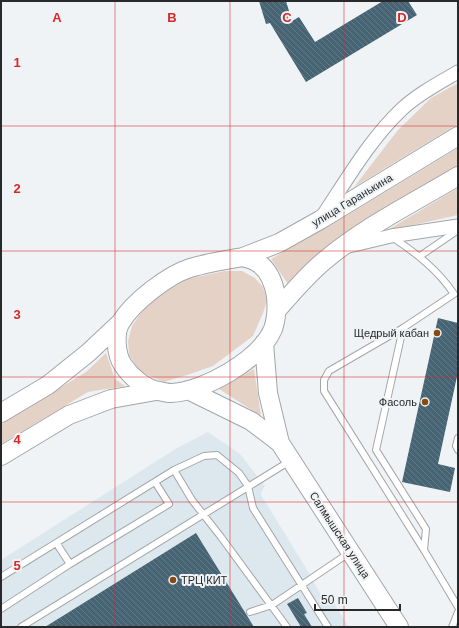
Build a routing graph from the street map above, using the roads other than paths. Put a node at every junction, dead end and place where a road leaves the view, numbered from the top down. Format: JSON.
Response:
{"nodes":[{"id":1,"x":458,"y":72,"type":"edge"},
{"id":2,"x":458,"y":136,"type":"edge"},
{"id":3,"x":458,"y":176,"type":"edge"},
{"id":4,"x":320,"y":220,"type":"junction"},
{"id":5,"x":458,"y":226,"type":"edge"},
{"id":6,"x":458,"y":230,"type":"edge"},
{"id":7,"x":391,"y":236,"type":"junction"},
{"id":8,"x":340,"y":248,"type":"junction"},
{"id":9,"x":420,"y":256,"type":"junction"},
{"id":10,"x":243,"y":257,"type":"junction"},
{"id":11,"x":456,"y":293,"type":"edge"},
{"id":12,"x":278,"y":309,"type":"junction"},
{"id":13,"x":120,"y":323,"type":"junction"},
{"id":14,"x":403,"y":328,"type":"junction"},
{"id":15,"x":264,"y":343,"type":"junction"},
{"id":16,"x":188,"y":390,"type":"junction"},
{"id":17,"x":156,"y":391,"type":"junction"},
{"id":18,"x":1,"y":413,"type":"edge"},
{"id":19,"x":458,"y":438,"type":"edge"},
{"id":20,"x":280,"y":443,"type":"junction"},
{"id":21,"x":458,"y":450,"type":"edge"},
{"id":22,"x":1,"y":456,"type":"edge"},
{"id":23,"x":291,"y":460,"type":"junction"},
{"id":24,"x":174,"y":470,"type":"junction"},
{"id":25,"x":155,"y":482,"type":"junction"},
{"id":26,"x":248,"y":486,"type":"junction"},
{"id":27,"x":204,"y":514,"type":"junction"},
{"id":28,"x":57,"y":544,"type":"junction"},
{"id":29,"x":424,"y":550,"type":"junction"},
{"id":30,"x":351,"y":551,"type":"junction"},
{"id":31,"x":70,"y":564,"type":"junction"},
{"id":32,"x":1,"y":577,"type":"edge"},
{"id":33,"x":302,"y":584,"type":"junction"},
{"id":34,"x":272,"y":605,"type":"junction"},
{"id":35,"x":458,"y":607,"type":"edge"},
{"id":36,"x":1,"y":609,"type":"edge"},
{"id":37,"x":250,"y":612,"type":"dead end"},
{"id":38,"x":458,"y":612,"type":"edge"},
{"id":39,"x":21,"y":627,"type":"edge"},
{"id":40,"x":287,"y":627,"type":"edge"},
{"id":41,"x":328,"y":627,"type":"edge"},
{"id":42,"x":399,"y":627,"type":"edge"},
{"id":43,"x":452,"y":627,"type":"edge"}],
"edges":[{"from":1,"to":4,"type":"street"},
{"from":2,"to":4,"type":"main road","name":"улица Гаранькина"},
{"from":3,"to":8,"type":"main road"},
{"from":4,"to":10,"type":"main road","name":"улица Гаранькина"},
{"from":5,"to":7,"type":"street"},
{"from":6,"to":9,"type":"lane"},
{"from":7,"to":8,"type":"street"},
{"from":7,"to":9,"type":"lane"},
{"from":8,"to":12,"type":"main road"},
{"from":9,"to":11,"type":"lane"},
{"from":10,"to":12,"type":"main road"},
{"from":10,"to":13,"type":"main road","name":"улица Гаранькина"},
{"from":11,"to":14,"type":"lane"},
{"from":12,"to":15,"type":"main road"},
{"from":13,"to":17,"type":"main road"},
{"from":13,"to":18,"type":"main road"},
{"from":14,"to":29,"type":"lane"},
{"from":14,"to":29,"type":"lane"},
{"from":15,"to":16,"type":"main road"},
{"from":15,"to":20,"type":"main road","name":"Салмышская улица"},
{"from":16,"to":17,"type":"main road"},
{"from":16,"to":20,"type":"main road","name":"Салмышская улица"},
{"from":17,"to":22,"type":"main road"},
{"from":19,"to":21,"type":"lane"},
{"from":20,"to":23,"type":"main road","name":"Салмышская улица"},
{"from":23,"to":26,"type":"lane"},
{"from":23,"to":30,"type":"main road","name":"Салмышская улица"},
{"from":24,"to":25,"type":"lane"},
{"from":24,"to":26,"type":"lane"},
{"from":24,"to":27,"type":"lane"},
{"from":25,"to":28,"type":"lane"},
{"from":25,"to":31,"type":"lane"},
{"from":26,"to":27,"type":"lane"},
{"from":26,"to":33,"type":"lane"},
{"from":27,"to":34,"type":"lane"},
{"from":27,"to":39,"type":"lane"},
{"from":28,"to":31,"type":"lane"},
{"from":28,"to":32,"type":"lane"},
{"from":29,"to":35,"type":"lane"},
{"from":30,"to":33,"type":"lane"},
{"from":30,"to":42,"type":"main road","name":"Салмышская улица"},
{"from":31,"to":36,"type":"lane"},
{"from":33,"to":34,"type":"lane"},
{"from":33,"to":41,"type":"lane"},
{"from":34,"to":37,"type":"lane"},
{"from":34,"to":40,"type":"lane"},
{"from":38,"to":43,"type":"lane"}]}
